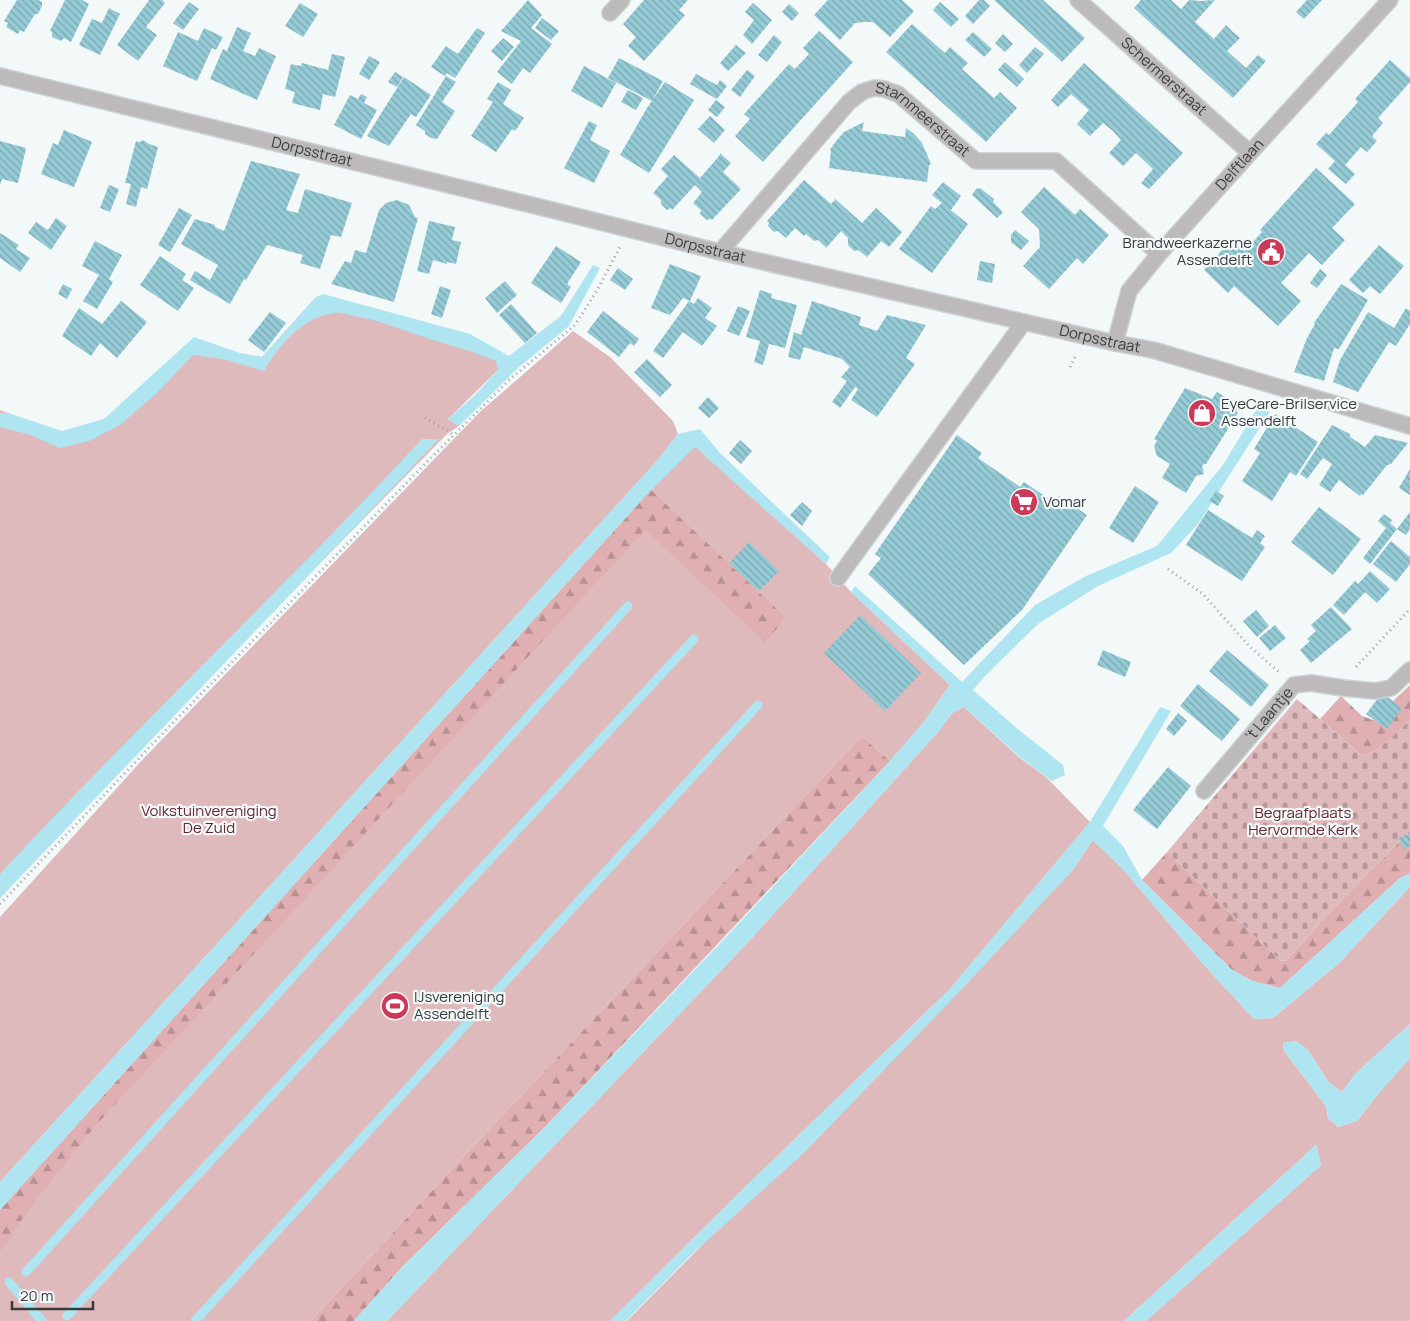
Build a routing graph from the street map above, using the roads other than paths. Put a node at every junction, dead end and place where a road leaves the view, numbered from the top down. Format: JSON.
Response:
{"nodes":[{"id":1,"x":622,"y":0,"type":"edge"},
{"id":2,"x":1078,"y":0,"type":"edge"},
{"id":3,"x":1390,"y":0,"type":"edge"},
{"id":4,"x":610,"y":13,"type":"dead end"},
{"id":5,"x":0,"y":76,"type":"edge"},
{"id":6,"x":1250,"y":153,"type":"junction"},
{"id":7,"x":720,"y":252,"type":"junction"},
{"id":8,"x":1159,"y":254,"type":"junction"},
{"id":9,"x":1024,"y":322,"type":"junction"},
{"id":10,"x":1115,"y":343,"type":"junction"},
{"id":11,"x":1410,"y":426,"type":"edge"},
{"id":12,"x":838,"y":578,"type":"dead end"},
{"id":13,"x":1410,"y":670,"type":"edge"},
{"id":14,"x":1204,"y":791,"type":"dead end"}],
"edges":[{"from":1,"to":4,"type":"street"},
{"from":2,"to":6,"type":"street","name":"Schermerstraat"},
{"from":3,"to":6,"type":"street","name":"Delftlaan"},
{"from":5,"to":7,"type":"street","name":"Dorpsstraat"},
{"from":6,"to":8,"type":"street","name":"Delftlaan"},
{"from":7,"to":8,"type":"street","name":"Starnmeerstraat"},
{"from":7,"to":9,"type":"street","name":"Dorpsstraat"},
{"from":8,"to":10,"type":"street","name":"Delftlaan"},
{"from":9,"to":10,"type":"street","name":"Dorpsstraat"},
{"from":9,"to":12,"type":"street"},
{"from":10,"to":11,"type":"street","name":"Dorpsstraat"},
{"from":13,"to":14,"type":"street","name":"'t Laantje"}]}
